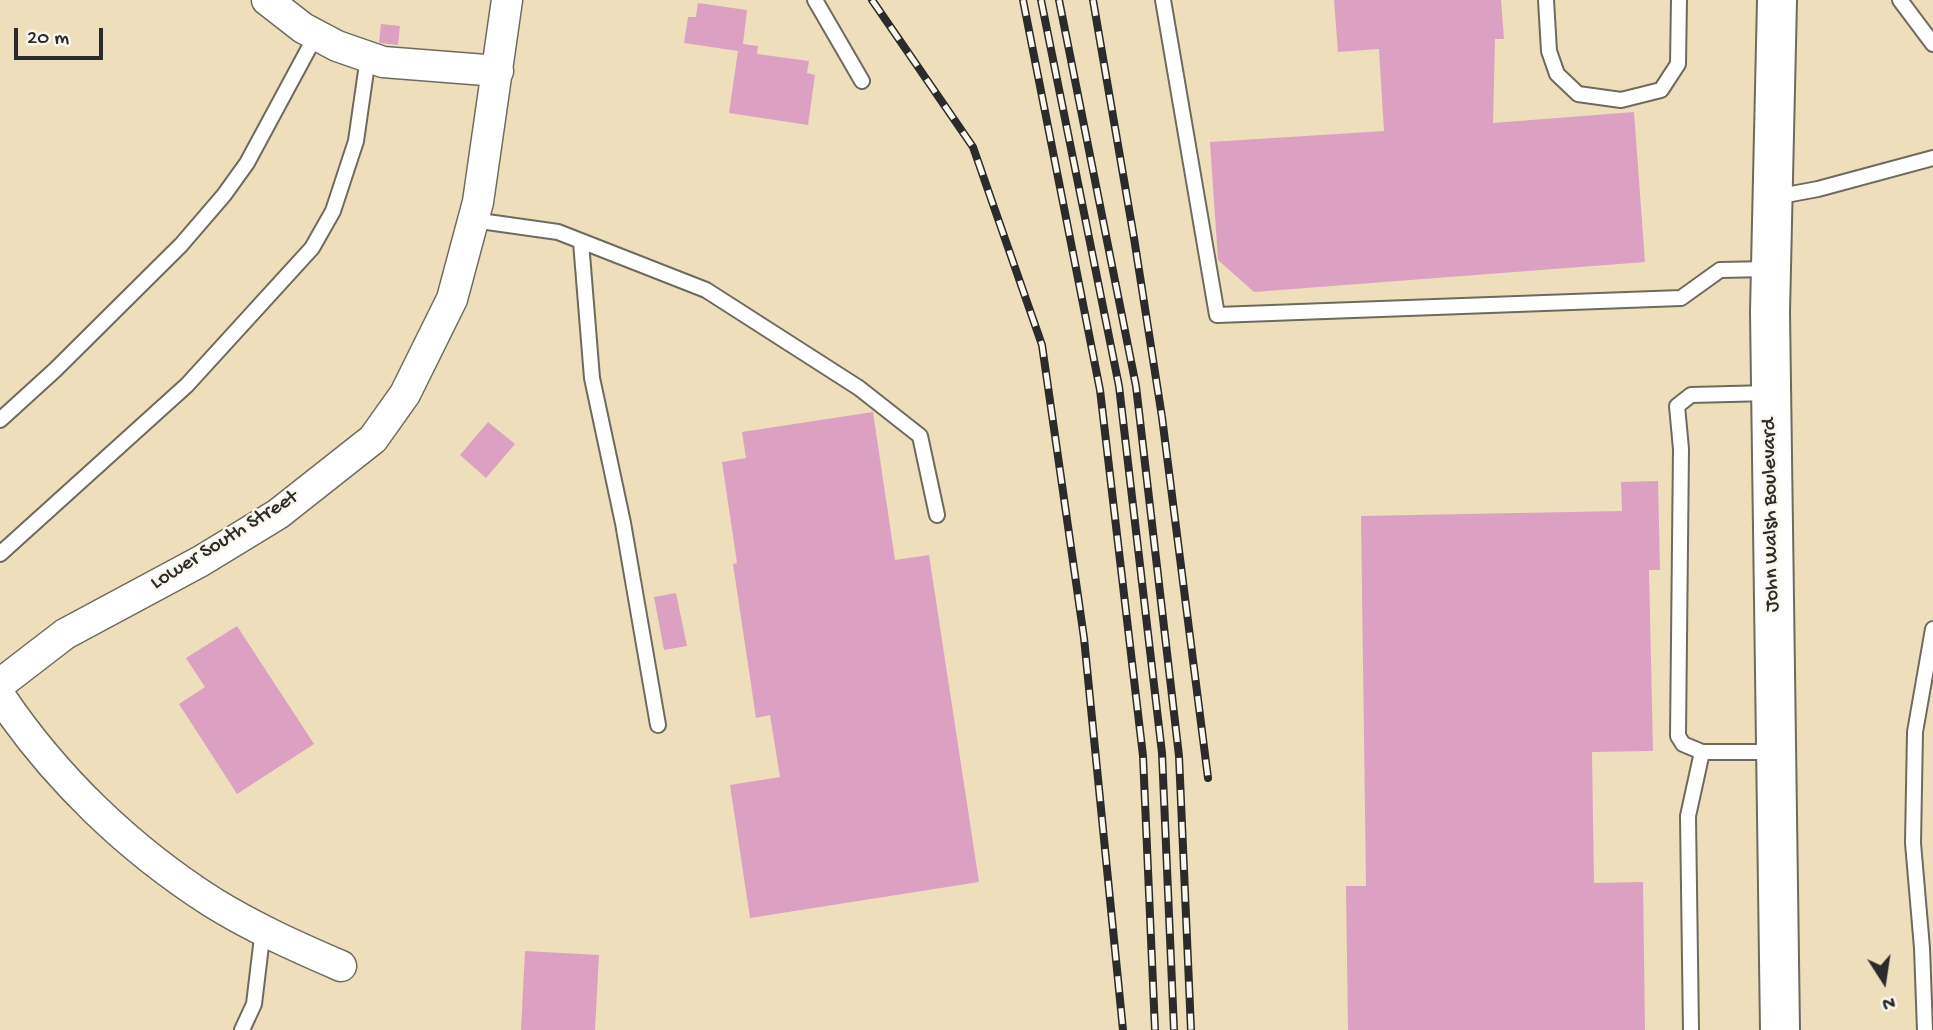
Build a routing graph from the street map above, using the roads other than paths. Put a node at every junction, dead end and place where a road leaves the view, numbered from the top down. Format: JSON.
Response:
{"nodes":[{"id":1,"x":267,"y":0,"type":"edge"},
{"id":2,"x":507,"y":0,"type":"edge"},
{"id":3,"x":815,"y":0,"type":"edge"},
{"id":4,"x":1163,"y":0,"type":"edge"},
{"id":5,"x":1545,"y":0,"type":"edge"},
{"id":6,"x":1679,"y":0,"type":"edge"},
{"id":7,"x":1777,"y":0,"type":"edge"},
{"id":8,"x":1900,"y":0,"type":"edge"},
{"id":9,"x":316,"y":35,"type":"junction"},
{"id":10,"x":1933,"y":44,"type":"edge"},
{"id":11,"x":368,"y":57,"type":"junction"},
{"id":12,"x":498,"y":71,"type":"junction"},
{"id":13,"x":862,"y":80,"type":"dead end"},
{"id":14,"x":1933,"y":158,"type":"edge"},
{"id":15,"x":1771,"y":198,"type":"junction"},
{"id":16,"x":473,"y":220,"type":"junction"},
{"id":17,"x":581,"y":242,"type":"junction"},
{"id":18,"x":1770,"y":269,"type":"junction"},
{"id":19,"x":1770,"y":393,"type":"junction"},
{"id":20,"x":0,"y":420,"type":"edge"},
{"id":21,"x":937,"y":515,"type":"dead end"},
{"id":22,"x":0,"y":554,"type":"edge"},
{"id":23,"x":1933,"y":629,"type":"edge"},
{"id":24,"x":0,"y":684,"type":"edge"},
{"id":25,"x":0,"y":696,"type":"edge"},
{"id":26,"x":658,"y":725,"type":"dead end"},
{"id":27,"x":1702,"y":752,"type":"junction"},
{"id":28,"x":1776,"y":752,"type":"junction"},
{"id":29,"x":263,"y":929,"type":"junction"},
{"id":30,"x":341,"y":966,"type":"dead end"},
{"id":31,"x":242,"y":1030,"type":"edge"},
{"id":32,"x":1691,"y":1030,"type":"edge"},
{"id":33,"x":1780,"y":1030,"type":"edge"},
{"id":34,"x":1925,"y":1030,"type":"edge"}],
"edges":[{"from":1,"to":9,"type":"street"},
{"from":2,"to":12,"type":"street","name":"Lower South Street"},
{"from":3,"to":13,"type":"lane"},
{"from":4,"to":18,"type":"lane"},
{"from":5,"to":6,"type":"lane"},
{"from":7,"to":15,"type":"street","name":"John Walsh Boulevard"},
{"from":8,"to":10,"type":"lane"},
{"from":9,"to":11,"type":"street"},
{"from":9,"to":20,"type":"lane"},
{"from":11,"to":12,"type":"street"},
{"from":11,"to":22,"type":"lane"},
{"from":12,"to":16,"type":"street","name":"Lower South Street"},
{"from":14,"to":15,"type":"lane"},
{"from":15,"to":18,"type":"street","name":"John Walsh Boulevard"},
{"from":16,"to":17,"type":"lane"},
{"from":16,"to":24,"type":"street","name":"Lower South Street"},
{"from":17,"to":21,"type":"lane"},
{"from":17,"to":26,"type":"lane"},
{"from":18,"to":19,"type":"street","name":"John Walsh Boulevard"},
{"from":19,"to":27,"type":"lane"},
{"from":19,"to":28,"type":"street","name":"John Walsh Boulevard"},
{"from":23,"to":34,"type":"lane"},
{"from":25,"to":29,"type":"street"},
{"from":27,"to":28,"type":"lane"},
{"from":27,"to":32,"type":"lane"},
{"from":28,"to":33,"type":"street","name":"John Walsh Boulevard"},
{"from":29,"to":30,"type":"street"},
{"from":29,"to":31,"type":"lane"}]}
